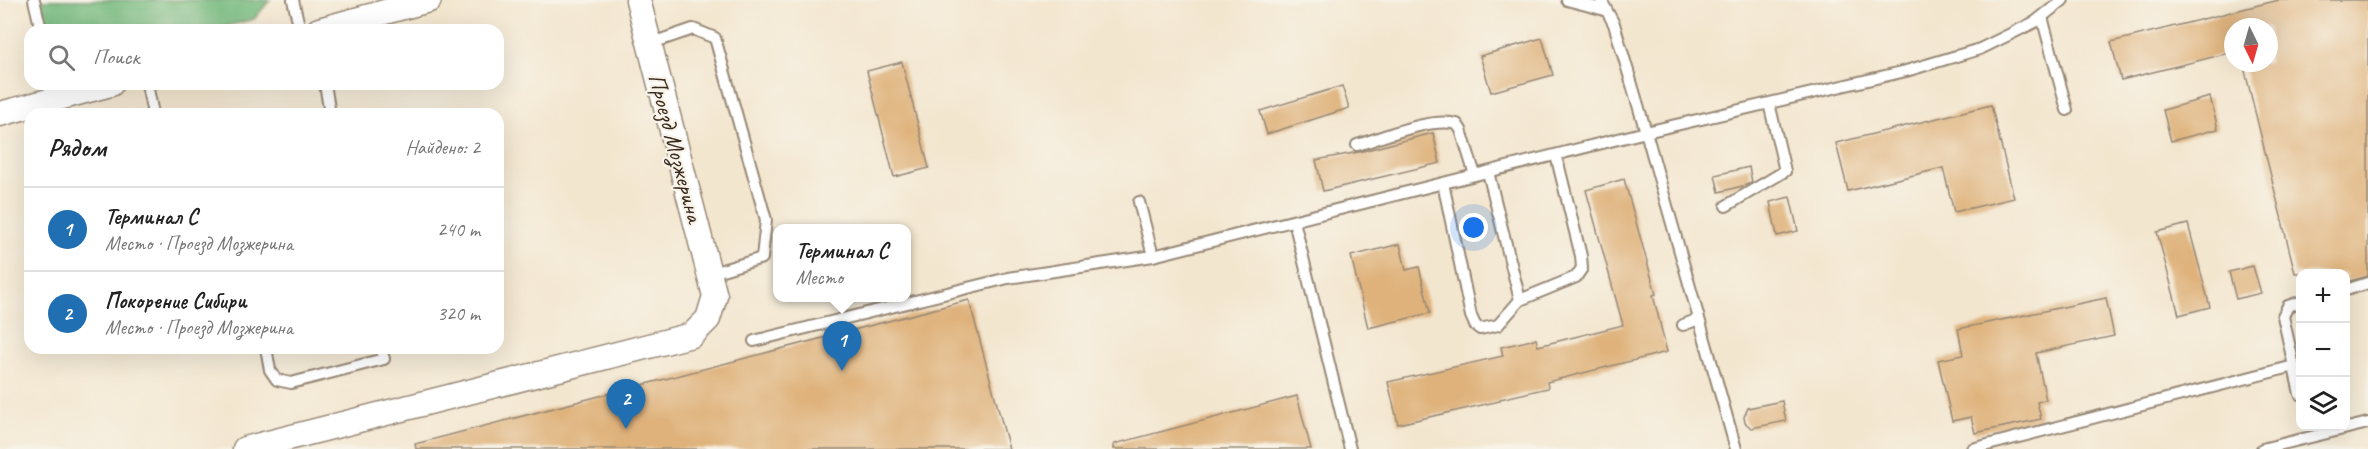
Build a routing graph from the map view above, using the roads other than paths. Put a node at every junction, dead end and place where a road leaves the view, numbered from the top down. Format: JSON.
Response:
{"nodes":[{"id":1,"x":34,"y":0,"type":"edge"},
{"id":2,"x":293,"y":0,"type":"edge"},
{"id":3,"x":429,"y":0,"type":"edge"},
{"id":4,"x":638,"y":0,"type":"edge"},
{"id":5,"x":1567,"y":0,"type":"edge"},
{"id":6,"x":2063,"y":0,"type":"edge"},
{"id":7,"x":1603,"y":5,"type":"edge"},
{"id":8,"x":2042,"y":17,"type":"junction"},
{"id":9,"x":40,"y":24,"type":"edge"},
{"id":10,"x":299,"y":24,"type":"edge"},
{"id":11,"x":341,"y":24,"type":"edge"},
{"id":12,"x":649,"y":44,"type":"junction"},
{"id":13,"x":148,"y":90,"type":"edge"},
{"id":14,"x":326,"y":90,"type":"edge"},
{"id":15,"x":56,"y":92,"type":"edge"},
{"id":16,"x":1769,"y":104,"type":"junction"},
{"id":17,"x":152,"y":108,"type":"edge"},
{"id":18,"x":329,"y":108,"type":"edge"},
{"id":19,"x":2067,"y":110,"type":"dead end"},
{"id":20,"x":0,"y":114,"type":"edge"},
{"id":21,"x":1646,"y":132,"type":"junction"},
{"id":22,"x":1357,"y":145,"type":"dead end"},
{"id":23,"x":1556,"y":155,"type":"junction"},
{"id":24,"x":1488,"y":172,"type":"junction"},
{"id":25,"x":1475,"y":175,"type":"junction"},
{"id":26,"x":1443,"y":183,"type":"junction"},
{"id":27,"x":1139,"y":202,"type":"dead end"},
{"id":28,"x":1726,"y":206,"type":"dead end"},
{"id":29,"x":1294,"y":221,"type":"junction"},
{"id":30,"x":1153,"y":256,"type":"junction"},
{"id":31,"x":2368,"y":283,"type":"edge"},
{"id":32,"x":712,"y":285,"type":"junction"},
{"id":33,"x":2350,"y":289,"type":"edge"},
{"id":34,"x":1520,"y":300,"type":"junction"},
{"id":35,"x":2296,"y":304,"type":"edge"},
{"id":36,"x":1699,"y":319,"type":"junction"},
{"id":37,"x":1683,"y":325,"type":"dead end"},
{"id":38,"x":754,"y":341,"type":"dead end"},
{"id":39,"x":267,"y":354,"type":"edge"},
{"id":40,"x":383,"y":354,"type":"edge"},
{"id":41,"x":2294,"y":366,"type":"junction"},
{"id":42,"x":2297,"y":377,"type":"edge"},
{"id":43,"x":2368,"y":423,"type":"edge"},
{"id":44,"x":2310,"y":432,"type":"edge"},
{"id":45,"x":2266,"y":448,"type":"edge"},
{"id":46,"x":245,"y":449,"type":"edge"},
{"id":47,"x":1350,"y":449,"type":"edge"},
{"id":48,"x":1736,"y":449,"type":"edge"},
{"id":49,"x":1972,"y":449,"type":"edge"}],
"edges":[{"from":1,"to":9,"type":"lane"},
{"from":2,"to":10,"type":"lane"},
{"from":3,"to":11,"type":"street"},
{"from":4,"to":12,"type":"street","name":"Проезд Мозжерина"},
{"from":5,"to":7,"type":"lane"},
{"from":6,"to":8,"type":"lane"},
{"from":7,"to":21,"type":"lane"},
{"from":8,"to":16,"type":"lane"},
{"from":8,"to":19,"type":"lane"},
{"from":12,"to":32,"type":"street","name":"Проезд Мозжерина"},
{"from":12,"to":32,"type":"lane"},
{"from":13,"to":17,"type":"lane"},
{"from":14,"to":18,"type":"lane"},
{"from":15,"to":20,"type":"street"},
{"from":16,"to":21,"type":"lane"},
{"from":16,"to":28,"type":"lane"},
{"from":21,"to":23,"type":"lane"},
{"from":21,"to":36,"type":"lane"},
{"from":22,"to":25,"type":"lane"},
{"from":23,"to":24,"type":"lane"},
{"from":23,"to":34,"type":"lane"},
{"from":24,"to":25,"type":"lane"},
{"from":24,"to":34,"type":"lane"},
{"from":25,"to":26,"type":"lane"},
{"from":26,"to":29,"type":"lane"},
{"from":26,"to":34,"type":"lane"},
{"from":27,"to":30,"type":"lane"},
{"from":29,"to":30,"type":"lane"},
{"from":29,"to":47,"type":"lane"},
{"from":30,"to":38,"type":"lane"},
{"from":31,"to":33,"type":"lane"},
{"from":32,"to":46,"type":"street"},
{"from":35,"to":41,"type":"lane"},
{"from":36,"to":37,"type":"lane"},
{"from":36,"to":48,"type":"lane"},
{"from":39,"to":40,"type":"lane"},
{"from":41,"to":42,"type":"lane"},
{"from":41,"to":49,"type":"lane"},
{"from":43,"to":44,"type":"lane"},
{"from":44,"to":45,"type":"lane"}]}
